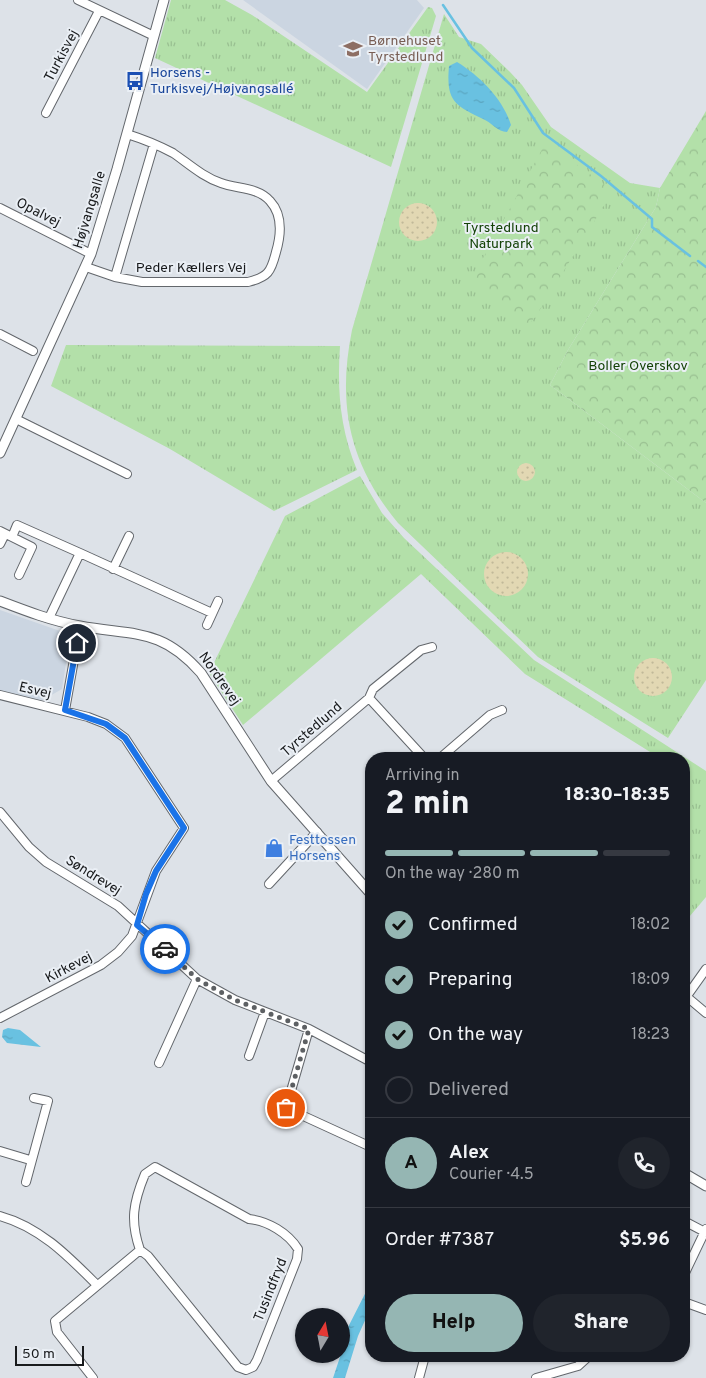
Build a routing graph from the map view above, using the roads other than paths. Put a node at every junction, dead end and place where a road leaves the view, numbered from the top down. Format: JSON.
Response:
{"nodes":[{"id":1,"x":78,"y":0,"type":"edge"},
{"id":2,"x":164,"y":0,"type":"edge"},
{"id":3,"x":99,"y":11,"type":"junction"},
{"id":4,"x":154,"y":36,"type":"junction"},
{"id":5,"x":46,"y":113,"type":"dead end"},
{"id":6,"x":127,"y":134,"type":"junction"},
{"id":7,"x":154,"y":144,"type":"junction"},
{"id":8,"x":0,"y":208,"type":"edge"},
{"id":9,"x":91,"y":254,"type":"junction"},
{"id":10,"x":86,"y":267,"type":"junction"},
{"id":11,"x":115,"y":277,"type":"junction"},
{"id":12,"x":0,"y":334,"type":"edge"},
{"id":13,"x":33,"y":351,"type":"dead end"},
{"id":14,"x":16,"y":419,"type":"junction"},
{"id":15,"x":0,"y":452,"type":"edge"},
{"id":16,"x":127,"y":474,"type":"dead end"},
{"id":17,"x":5,"y":534,"type":"edge"},
{"id":18,"x":129,"y":536,"type":"dead end"},
{"id":19,"x":0,"y":544,"type":"edge"},
{"id":20,"x":80,"y":553,"type":"junction"},
{"id":21,"x":113,"y":569,"type":"junction"},
{"id":22,"x":19,"y":575,"type":"dead end"},
{"id":23,"x":0,"y":601,"type":"edge"},
{"id":24,"x":218,"y":601,"type":"dead end"},
{"id":25,"x":212,"y":613,"type":"junction"},
{"id":26,"x":49,"y":618,"type":"junction"},
{"id":27,"x":80,"y":626,"type":"junction"},
{"id":28,"x":207,"y":626,"type":"dead end"},
{"id":29,"x":432,"y":647,"type":"dead end"},
{"id":30,"x":0,"y":695,"type":"edge"},
{"id":31,"x":368,"y":698,"type":"junction"},
{"id":32,"x":65,"y":710,"type":"junction"},
{"id":33,"x":502,"y":710,"type":"dead end"},
{"id":34,"x":418,"y":752,"type":"edge"},
{"id":35,"x":447,"y":752,"type":"edge"},
{"id":36,"x":271,"y":781,"type":"junction"},
{"id":37,"x":0,"y":812,"type":"edge"},
{"id":38,"x":317,"y":832,"type":"junction"},
{"id":39,"x":269,"y":884,"type":"dead end"},
{"id":40,"x":365,"y":887,"type":"edge"},
{"id":41,"x":137,"y":925,"type":"junction"},
{"id":42,"x":706,"y":969,"type":"edge"},
{"id":43,"x":197,"y":979,"type":"junction"},
{"id":44,"x":690,"y":990,"type":"edge"},
{"id":45,"x":690,"y":1002,"type":"edge"},
{"id":46,"x":265,"y":1012,"type":"junction"},
{"id":47,"x":706,"y":1013,"type":"edge"},
{"id":48,"x":0,"y":1018,"type":"edge"},
{"id":49,"x":309,"y":1029,"type":"junction"},
{"id":50,"x":249,"y":1056,"type":"dead end"},
{"id":51,"x":365,"y":1059,"type":"edge"},
{"id":52,"x":159,"y":1063,"type":"dead end"},
{"id":53,"x":34,"y":1098,"type":"dead end"},
{"id":54,"x":365,"y":1144,"type":"edge"},
{"id":55,"x":0,"y":1151,"type":"edge"},
{"id":56,"x":30,"y":1160,"type":"junction"},
{"id":57,"x":690,"y":1177,"type":"edge"},
{"id":58,"x":26,"y":1182,"type":"dead end"},
{"id":59,"x":706,"y":1186,"type":"edge"},
{"id":60,"x":0,"y":1216,"type":"edge"},
{"id":61,"x":690,"y":1223,"type":"edge"},
{"id":62,"x":705,"y":1230,"type":"edge"},
{"id":63,"x":140,"y":1250,"type":"junction"},
{"id":64,"x":690,"y":1262,"type":"edge"},
{"id":65,"x":97,"y":1285,"type":"junction"},
{"id":66,"x":690,"y":1304,"type":"edge"},
{"id":67,"x":706,"y":1310,"type":"edge"},
{"id":68,"x":423,"y":1362,"type":"edge"},
{"id":69,"x":582,"y":1362,"type":"edge"},
{"id":70,"x":94,"y":1378,"type":"edge"},
{"id":71,"x":419,"y":1378,"type":"edge"},
{"id":72,"x":536,"y":1378,"type":"edge"}],
"edges":[{"from":1,"to":3,"type":"street"},
{"from":2,"to":4,"type":"street","name":"Højvangsalle"},
{"from":3,"to":4,"type":"street"},
{"from":3,"to":5,"type":"street","name":"Turkisvej"},
{"from":4,"to":6,"type":"street","name":"Højvangsalle"},
{"from":6,"to":7,"type":"street","name":"Peder Kællers Vej"},
{"from":6,"to":9,"type":"street","name":"Højvangsalle"},
{"from":7,"to":11,"type":"street","name":"Peder Kællers Vej"},
{"from":7,"to":11,"type":"street","name":"Peder Kællers Vej"},
{"from":8,"to":9,"type":"street","name":"Opalvej"},
{"from":9,"to":10,"type":"street","name":"Højvangsalle"},
{"from":10,"to":11,"type":"street","name":"Peder Kællers Vej"},
{"from":10,"to":14,"type":"street","name":"Højvangsalle"},
{"from":12,"to":13,"type":"street"},
{"from":14,"to":15,"type":"street","name":"Højvangsalle"},
{"from":14,"to":16,"type":"street"},
{"from":17,"to":19,"type":"street"},
{"from":17,"to":20,"type":"street"},
{"from":17,"to":22,"type":"street"},
{"from":18,"to":21,"type":"street"},
{"from":20,"to":21,"type":"street"},
{"from":20,"to":26,"type":"street"},
{"from":21,"to":25,"type":"street"},
{"from":23,"to":26,"type":"street","name":"Nordrevej"},
{"from":24,"to":25,"type":"street"},
{"from":25,"to":28,"type":"street"},
{"from":26,"to":27,"type":"street","name":"Nordrevej"},
{"from":27,"to":32,"type":"street","name":"Esvej"},
{"from":27,"to":36,"type":"street","name":"Nordrevej"},
{"from":29,"to":31,"type":"street","name":"Tyrstedlund"},
{"from":30,"to":32,"type":"street","name":"Esvej"},
{"from":31,"to":34,"type":"street"},
{"from":31,"to":36,"type":"street","name":"Tyrstedlund"},
{"from":32,"to":41,"type":"street","name":"Esvej"},
{"from":33,"to":35,"type":"street"},
{"from":36,"to":38,"type":"street","name":"Nordrevej"},
{"from":37,"to":41,"type":"street","name":"Søndrevej"},
{"from":38,"to":39,"type":"street"},
{"from":38,"to":40,"type":"street","name":"Nordrevej"},
{"from":41,"to":43,"type":"street","name":"Søndrevej"},
{"from":41,"to":48,"type":"street","name":"Kirkevej"},
{"from":42,"to":44,"type":"street"},
{"from":43,"to":46,"type":"street","name":"Søndrevej"},
{"from":43,"to":52,"type":"street"},
{"from":45,"to":47,"type":"street"},
{"from":46,"to":49,"type":"street","name":"Søndrevej"},
{"from":46,"to":50,"type":"street"},
{"from":49,"to":51,"type":"street","name":"Søndrevej"},
{"from":49,"to":54,"type":"street"},
{"from":53,"to":56,"type":"street"},
{"from":55,"to":56,"type":"street"},
{"from":56,"to":58,"type":"street"},
{"from":57,"to":59,"type":"street"},
{"from":60,"to":65,"type":"street"},
{"from":61,"to":62,"type":"street"},
{"from":62,"to":64,"type":"street"},
{"from":63,"to":63,"type":"street","name":"Tusindfryd"},
{"from":63,"to":65,"type":"street"},
{"from":65,"to":70,"type":"street"},
{"from":66,"to":67,"type":"street"},
{"from":68,"to":71,"type":"street"},
{"from":69,"to":72,"type":"street"}]}
